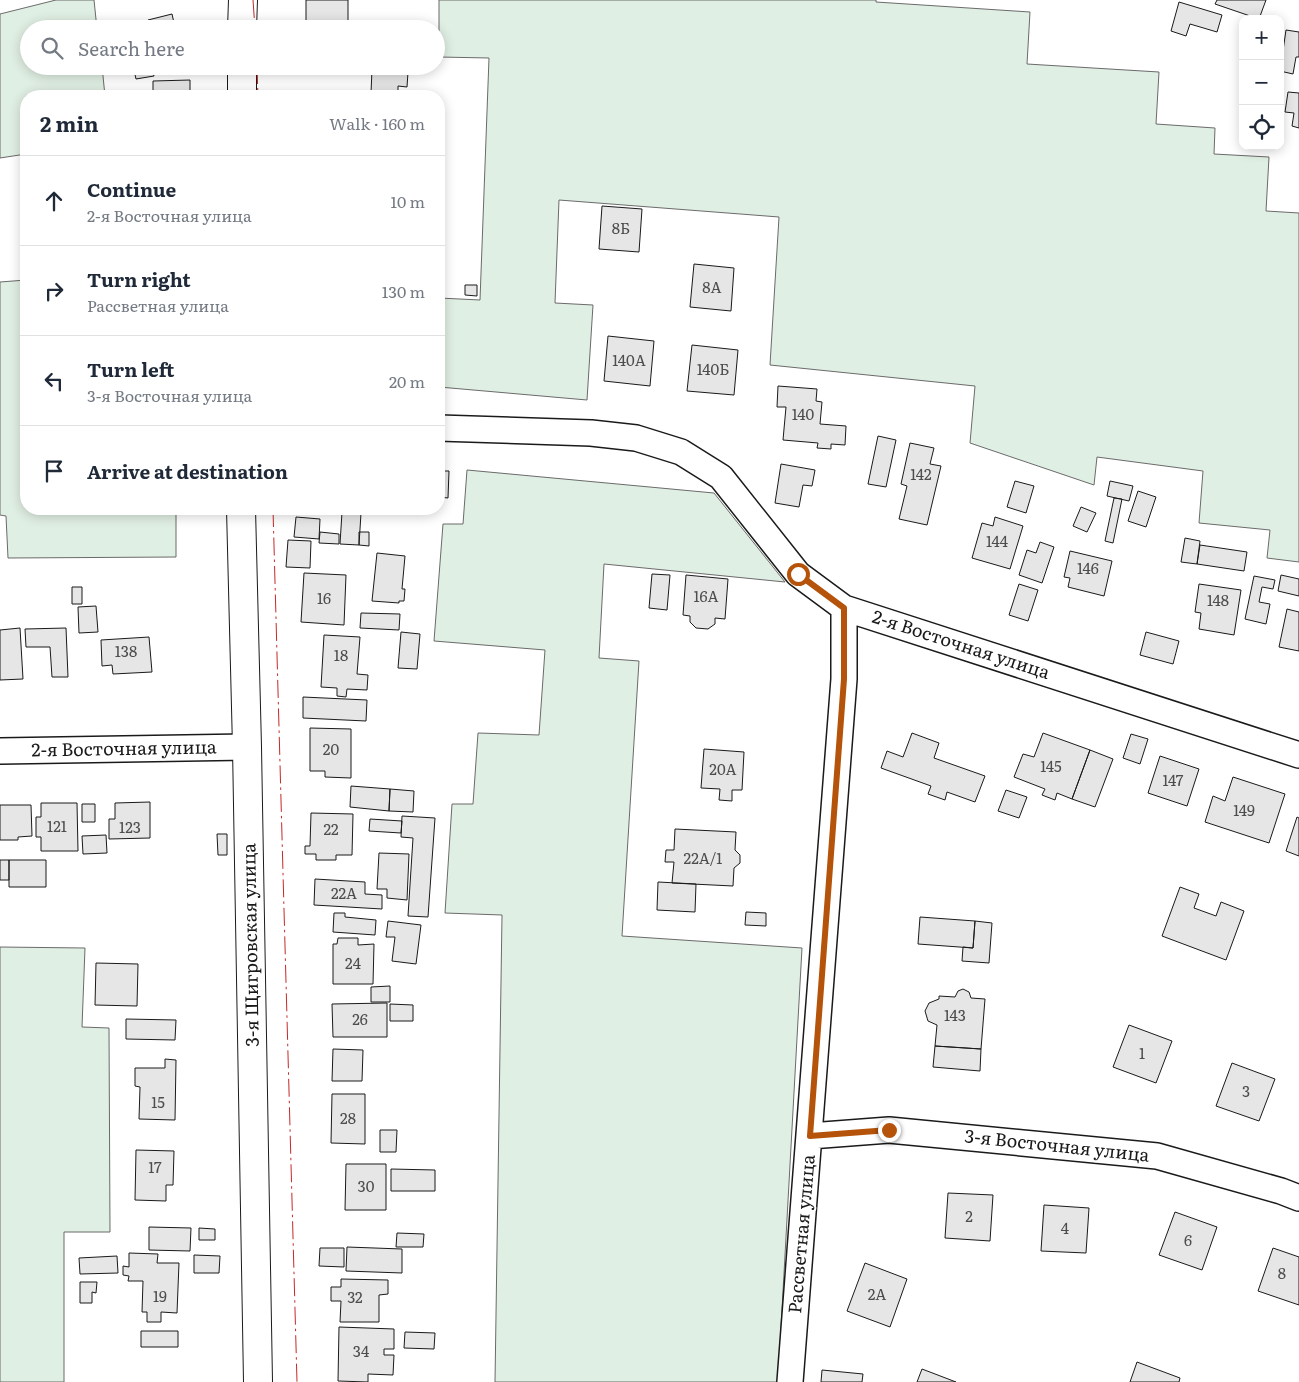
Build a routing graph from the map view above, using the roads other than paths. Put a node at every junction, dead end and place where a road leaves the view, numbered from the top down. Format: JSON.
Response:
{"nodes":[{"id":1,"x":243,"y":0,"type":"edge"},
{"id":2,"x":242,"y":20,"type":"edge"},
{"id":3,"x":242,"y":75,"type":"edge"},
{"id":4,"x":242,"y":90,"type":"edge"},
{"id":5,"x":445,"y":428,"type":"edge"},
{"id":6,"x":241,"y":515,"type":"edge"},
{"id":7,"x":844,"y":608,"type":"junction"},
{"id":8,"x":248,"y":747,"type":"junction"},
{"id":9,"x":0,"y":751,"type":"edge"},
{"id":10,"x":1299,"y":755,"type":"edge"},
{"id":11,"x":810,"y":1136,"type":"junction"},
{"id":12,"x":1299,"y":1198,"type":"edge"},
{"id":13,"x":258,"y":1382,"type":"edge"},
{"id":14,"x":790,"y":1382,"type":"edge"}],
"edges":[{"from":1,"to":2,"type":"street"},
{"from":3,"to":4,"type":"street"},
{"from":5,"to":7,"type":"street","name":"2-я Восточная улица"},
{"from":6,"to":8,"type":"street","name":"3-я Щигровская улица"},
{"from":7,"to":10,"type":"street","name":"2-я Восточная улица"},
{"from":7,"to":11,"type":"street","name":"Рассветная улица"},
{"from":8,"to":9,"type":"street","name":"2-я Восточная улица"},
{"from":8,"to":13,"type":"street","name":"3-я Щигровская улица"},
{"from":11,"to":12,"type":"street","name":"3-я Восточная улица"},
{"from":11,"to":14,"type":"street","name":"Рассветная улица"}]}
